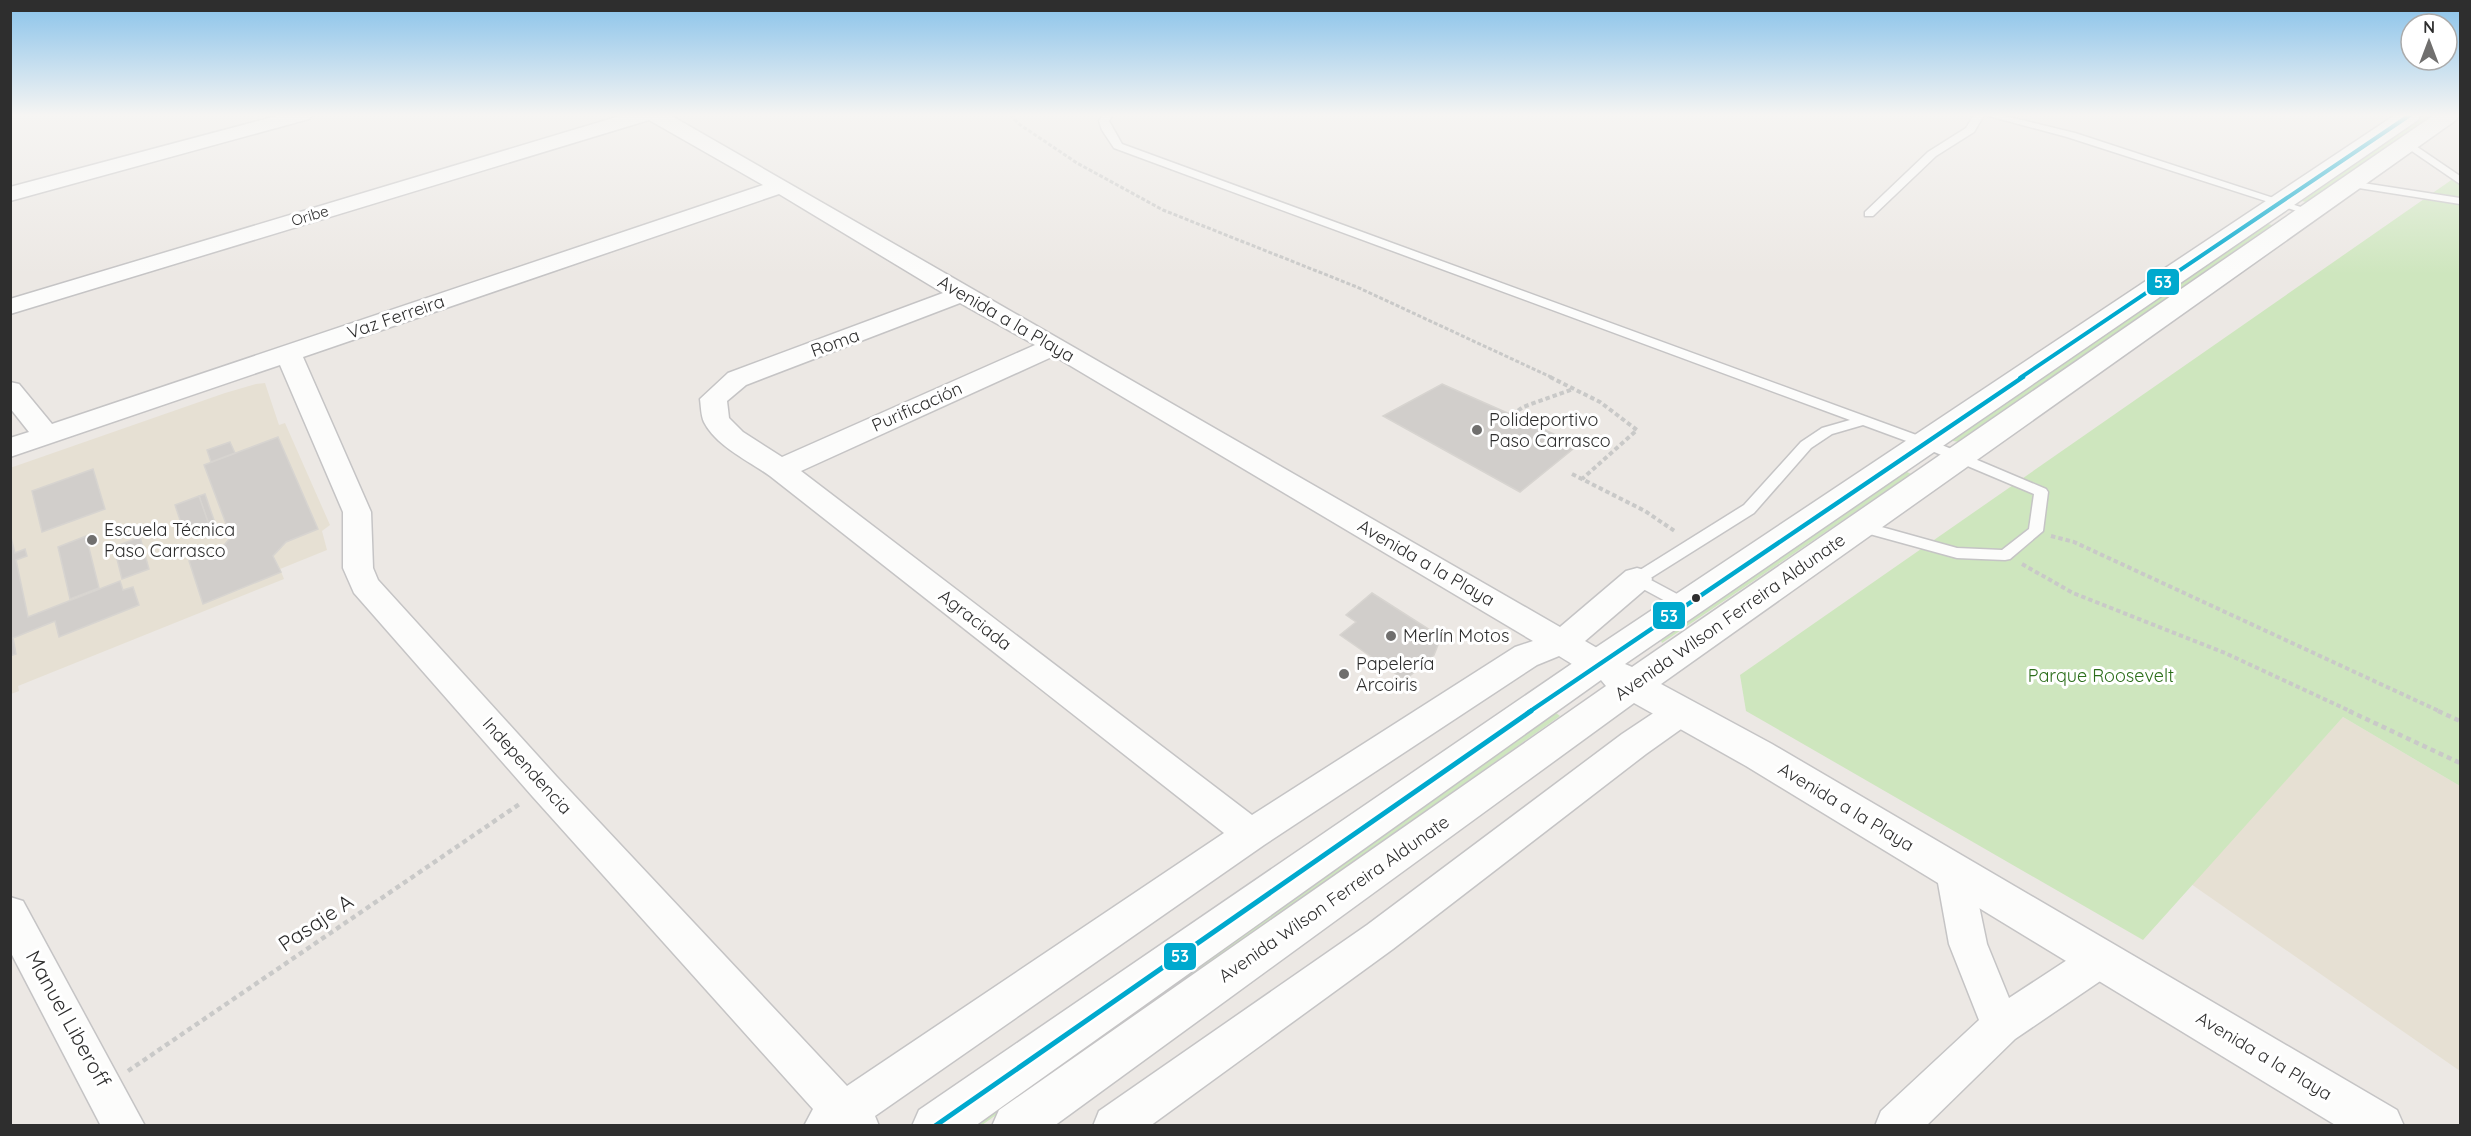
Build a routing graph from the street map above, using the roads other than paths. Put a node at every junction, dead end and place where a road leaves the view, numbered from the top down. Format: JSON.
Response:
{"nodes":[{"id":1,"x":106,"y":168,"type":"edge"},
{"id":2,"x":469,"y":168,"type":"edge"},
{"id":3,"x":749,"y":168,"type":"edge"},
{"id":4,"x":1178,"y":168,"type":"edge"},
{"id":5,"x":1917,"y":168,"type":"edge"},
{"id":6,"x":2174,"y":168,"type":"edge"},
{"id":7,"x":2331,"y":168,"type":"edge"},
{"id":8,"x":2372,"y":168,"type":"edge"},
{"id":9,"x":2442,"y":168,"type":"edge"},
{"id":10,"x":2460,"y":181,"type":"edge"},
{"id":11,"x":2350,"y":184,"type":"junction"},
{"id":12,"x":781,"y":186,"type":"junction"},
{"id":13,"x":10,"y":194,"type":"edge"},
{"id":14,"x":2460,"y":201,"type":"edge"},
{"id":15,"x":2280,"y":202,"type":"junction"},
{"id":16,"x":2310,"y":212,"type":"junction"},
{"id":17,"x":1869,"y":214,"type":"dead end"},
{"id":18,"x":962,"y":294,"type":"junction"},
{"id":19,"x":10,"y":307,"type":"edge"},
{"id":20,"x":1055,"y":346,"type":"junction"},
{"id":21,"x":288,"y":353,"type":"junction"},
{"id":22,"x":10,"y":390,"type":"edge"},
{"id":23,"x":713,"y":399,"type":"joint"},
{"id":24,"x":1862,"y":421,"type":"junction"},
{"id":25,"x":46,"y":435,"type":"junction"},
{"id":26,"x":1925,"y":443,"type":"junction"},
{"id":27,"x":10,"y":448,"type":"edge"},
{"id":28,"x":1958,"y":457,"type":"junction"},
{"id":29,"x":780,"y":469,"type":"junction"},
{"id":30,"x":1860,"y":526,"type":"junction"},
{"id":31,"x":1637,"y":579,"type":"junction"},
{"id":32,"x":1687,"y":606,"type":"junction"},
{"id":33,"x":1562,"y":643,"type":"junction"},
{"id":34,"x":1598,"y":664,"type":"junction"},
{"id":35,"x":1632,"y":686,"type":"junction"},
{"id":36,"x":1679,"y":713,"type":"junction"},
{"id":37,"x":1251,"y":834,"type":"junction"},
{"id":38,"x":1954,"y":872,"type":"junction"},
{"id":39,"x":10,"y":913,"type":"edge"},
{"id":40,"x":2101,"y":959,"type":"junction"},
{"id":41,"x":2001,"y":1026,"type":"junction"},
{"id":42,"x":842,"y":1121,"type":"edge"},
{"id":43,"x":124,"y":1125,"type":"edge"},
{"id":44,"x":935,"y":1125,"type":"edge"},
{"id":45,"x":1015,"y":1125,"type":"edge"},
{"id":46,"x":1114,"y":1125,"type":"edge"},
{"id":47,"x":1896,"y":1125,"type":"edge"},
{"id":48,"x":2381,"y":1125,"type":"edge"}],
"edges":[{"from":1,"to":13,"type":"street"},
{"from":2,"to":19,"type":"street","name":"Oribe"},
{"from":3,"to":12,"type":"street","name":"Avenida a la Playa"},
{"from":4,"to":24,"type":"lane"},
{"from":5,"to":17,"type":"lane"},
{"from":6,"to":15,"type":"lane"},
{"from":7,"to":15,"type":"main road","name":"Avenida Wilson Ferreira Aldunate"},
{"from":8,"to":11,"type":"main road","name":"Avenida Wilson Ferreira Aldunate"},
{"from":9,"to":10,"type":"lane"},
{"from":11,"to":14,"type":"lane"},
{"from":11,"to":16,"type":"main road","name":"Avenida Wilson Ferreira Aldunate"},
{"from":12,"to":18,"type":"street","name":"Avenida a la Playa"},
{"from":12,"to":21,"type":"street","name":"Vaz Ferreira"},
{"from":15,"to":16,"type":"lane"},
{"from":15,"to":26,"type":"main road","name":"Avenida Wilson Ferreira Aldunate"},
{"from":16,"to":28,"type":"main road","name":"Avenida Wilson Ferreira Aldunate"},
{"from":18,"to":20,"type":"street","name":"Avenida a la Playa"},
{"from":18,"to":23,"type":"street","name":"Roma"},
{"from":20,"to":29,"type":"street","name":"Purificación"},
{"from":20,"to":33,"type":"street","name":"Avenida a la Playa"},
{"from":21,"to":25,"type":"street","name":"Vaz Ferreira"},
{"from":21,"to":42,"type":"street","name":"Independencia"},
{"from":22,"to":25,"type":"street"},
{"from":23,"to":29,"type":"street","name":"Agraciada"},
{"from":24,"to":26,"type":"lane"},
{"from":24,"to":31,"type":"lane"},
{"from":25,"to":27,"type":"street","name":"Vaz Ferreira"},
{"from":26,"to":28,"type":"lane"},
{"from":26,"to":32,"type":"main road","name":"Avenida Wilson Ferreira Aldunate"},
{"from":28,"to":30,"type":"main road","name":"Avenida Wilson Ferreira Aldunate"},
{"from":28,"to":30,"type":"lane"},
{"from":29,"to":37,"type":"street","name":"Agraciada"},
{"from":30,"to":35,"type":"main road","name":"Avenida Wilson Ferreira Aldunate"},
{"from":31,"to":32,"type":"lane"},
{"from":31,"to":33,"type":"street"},
{"from":32,"to":34,"type":"main road","name":"Avenida Wilson Ferreira Aldunate"},
{"from":33,"to":34,"type":"street","name":"Avenida a la Playa"},
{"from":33,"to":37,"type":"street"},
{"from":34,"to":35,"type":"main road","name":"Avenida a la Playa"},
{"from":34,"to":44,"type":"main road","name":"Avenida Wilson Ferreira Aldunate"},
{"from":35,"to":36,"type":"main road","name":"Avenida a la Playa"},
{"from":35,"to":45,"type":"main road","name":"Avenida Wilson Ferreira Aldunate"},
{"from":36,"to":38,"type":"main road","name":"Avenida a la Playa"},
{"from":36,"to":46,"type":"street"},
{"from":37,"to":42,"type":"street"},
{"from":38,"to":40,"type":"main road","name":"Avenida a la Playa"},
{"from":38,"to":41,"type":"street"},
{"from":39,"to":43,"type":"street","name":"Manuel Liberoff"},
{"from":40,"to":41,"type":"street"},
{"from":40,"to":48,"type":"main road","name":"Avenida a la Playa"},
{"from":41,"to":47,"type":"street"}]}
